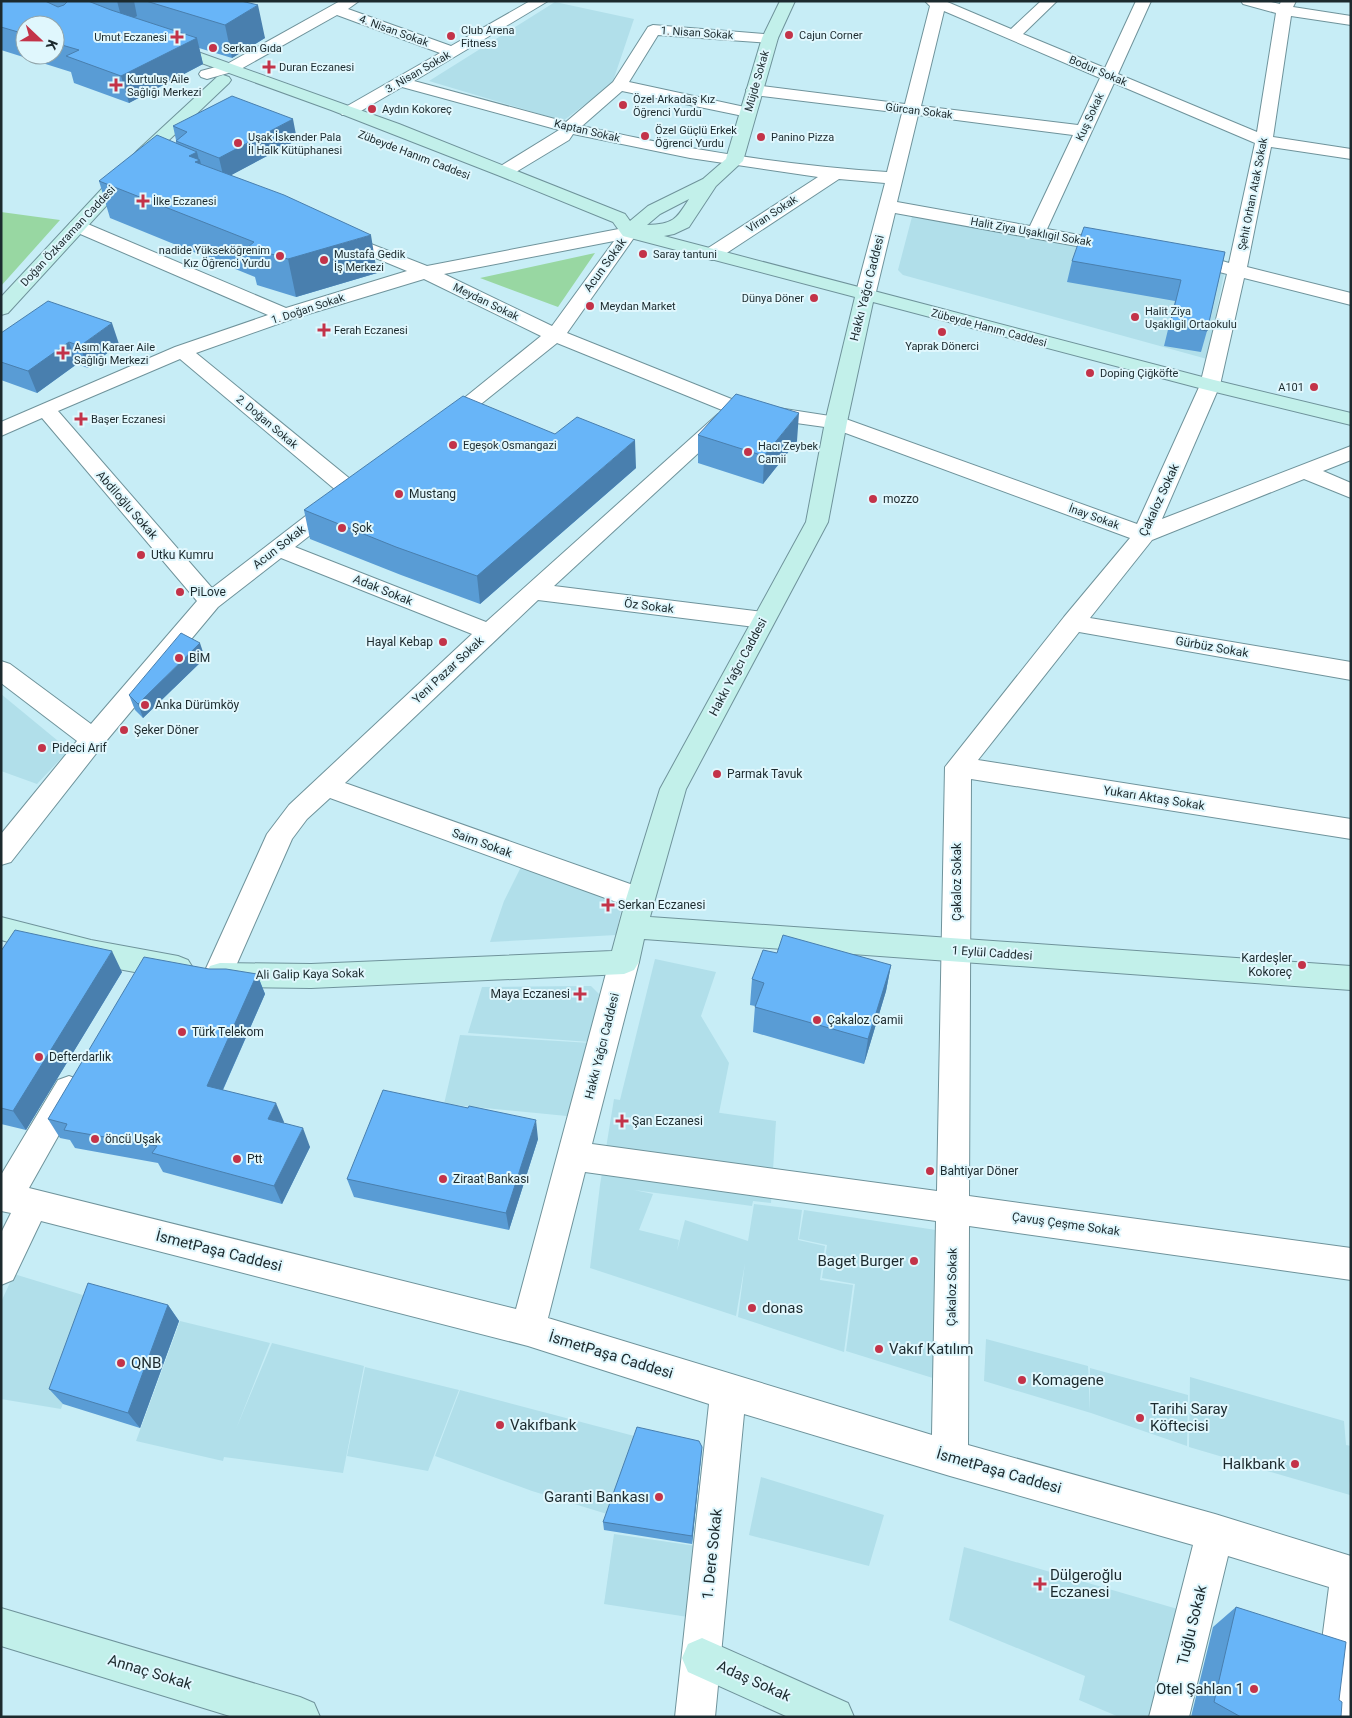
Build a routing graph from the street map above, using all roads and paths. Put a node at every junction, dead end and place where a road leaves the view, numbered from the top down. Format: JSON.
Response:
{"nodes":[{"id":1,"x":352,"y":1,"type":"edge"},
{"id":2,"x":540,"y":1,"type":"edge"},
{"id":3,"x":788,"y":1,"type":"edge"},
{"id":4,"x":1050,"y":1,"type":"edge"},
{"id":5,"x":1144,"y":1,"type":"edge"},
{"id":6,"x":1248,"y":1,"type":"edge"},
{"id":7,"x":935,"y":2,"type":"edge"},
{"id":8,"x":1286,"y":5,"type":"edge"},
{"id":9,"x":336,"y":10,"type":"junction"},
{"id":10,"x":1351,"y":21,"type":"edge"},
{"id":11,"x":1012,"y":35,"type":"junction"},
{"id":12,"x":770,"y":38,"type":"junction"},
{"id":13,"x":151,"y":47,"type":"edge"},
{"id":14,"x":452,"y":52,"type":"junction"},
{"id":15,"x":221,"y":71,"type":"junction"},
{"id":16,"x":1109,"y":76,"type":"junction"},
{"id":17,"x":401,"y":82,"type":"junction"},
{"id":18,"x":619,"y":85,"type":"junction"},
{"id":19,"x":754,"y":90,"type":"junction"},
{"id":20,"x":911,"y":110,"type":"junction"},
{"id":21,"x":348,"y":112,"type":"junction"},
{"id":22,"x":748,"y":112,"type":"junction"},
{"id":23,"x":306,"y":113,"type":"dead end"},
{"id":24,"x":568,"y":128,"type":"junction"},
{"id":25,"x":1083,"y":132,"type":"junction"},
{"id":26,"x":1264,"y":142,"type":"junction"},
{"id":27,"x":144,"y":154,"type":"junction"},
{"id":28,"x":1351,"y":154,"type":"edge"},
{"id":29,"x":162,"y":161,"type":"edge"},
{"id":30,"x":734,"y":161,"type":"junction"},
{"id":31,"x":505,"y":171,"type":"junction"},
{"id":32,"x":833,"y":175,"type":"junction"},
{"id":33,"x":894,"y":178,"type":"junction"},
{"id":34,"x":709,"y":183,"type":"junction"},
{"id":35,"x":887,"y":206,"type":"junction"},
{"id":36,"x":591,"y":225,"type":"dead end"},
{"id":37,"x":77,"y":226,"type":"junction"},
{"id":38,"x":325,"y":230,"type":"edge"},
{"id":39,"x":629,"y":232,"type":"junction"},
{"id":40,"x":1036,"y":233,"type":"junction"},
{"id":41,"x":1132,"y":250,"type":"edge"},
{"id":42,"x":712,"y":254,"type":"junction"},
{"id":43,"x":1199,"y":262,"type":"edge"},
{"id":44,"x":1237,"y":269,"type":"junction"},
{"id":45,"x":425,"y":272,"type":"junction"},
{"id":46,"x":865,"y":296,"type":"junction"},
{"id":47,"x":1351,"y":299,"type":"edge"},
{"id":48,"x":1,"y":309,"type":"edge"},
{"id":49,"x":286,"y":315,"type":"junction"},
{"id":50,"x":555,"y":335,"type":"junction"},
{"id":51,"x":182,"y":351,"type":"junction"},
{"id":52,"x":1210,"y":386,"type":"junction"},
{"id":53,"x":735,"y":408,"type":"junction"},
{"id":54,"x":45,"y":409,"type":"junction"},
{"id":55,"x":1351,"y":419,"type":"edge"},
{"id":56,"x":836,"y":422,"type":"junction"},
{"id":57,"x":1,"y":430,"type":"edge"},
{"id":58,"x":427,"y":438,"type":"edge"},
{"id":59,"x":1351,"y":452,"type":"edge"},
{"id":60,"x":1305,"y":471,"type":"junction"},
{"id":61,"x":359,"y":486,"type":"joint"},
{"id":62,"x":1351,"y":491,"type":"edge"},
{"id":63,"x":1144,"y":535,"type":"junction"},
{"id":64,"x":277,"y":548,"type":"junction"},
{"id":65,"x":535,"y":592,"type":"junction"},
{"id":66,"x":210,"y":601,"type":"junction"},
{"id":67,"x":763,"y":620,"type":"junction"},
{"id":68,"x":1072,"y":623,"type":"junction"},
{"id":69,"x":489,"y":632,"type":"junction"},
{"id":70,"x":1,"y":670,"type":"edge"},
{"id":71,"x":1351,"y":671,"type":"edge"},
{"id":72,"x":92,"y":739,"type":"junction"},
{"id":73,"x":958,"y":767,"type":"junction"},
{"id":74,"x":325,"y":786,"type":"junction"},
{"id":75,"x":1351,"y":829,"type":"edge"},
{"id":76,"x":1,"y":854,"type":"edge"},
{"id":77,"x":640,"y":899,"type":"junction"},
{"id":78,"x":633,"y":927,"type":"junction"},
{"id":79,"x":6,"y":939,"type":"edge"},
{"id":80,"x":956,"y":950,"type":"junction"},
{"id":81,"x":624,"y":962,"type":"junction"},
{"id":82,"x":218,"y":975,"type":"junction"},
{"id":83,"x":1351,"y":978,"type":"edge"},
{"id":84,"x":85,"y":1063,"type":"edge"},
{"id":85,"x":574,"y":1156,"type":"junction"},
{"id":86,"x":13,"y":1199,"type":"edge"},
{"id":87,"x":953,"y":1208,"type":"junction"},
{"id":88,"x":1351,"y":1264,"type":"edge"},
{"id":89,"x":1,"y":1269,"type":"edge"},
{"id":90,"x":528,"y":1329,"type":"junction"},
{"id":91,"x":728,"y":1392,"type":"junction"},
{"id":92,"x":950,"y":1458,"type":"junction"},
{"id":93,"x":1215,"y":1533,"type":"junction"},
{"id":94,"x":1350,"y":1575,"type":"edge"},
{"id":95,"x":1,"y":1627,"type":"edge"},
{"id":96,"x":702,"y":1658,"type":"junction"},
{"id":97,"x":300,"y":1717,"type":"edge"},
{"id":98,"x":695,"y":1717,"type":"edge"},
{"id":99,"x":834,"y":1717,"type":"edge"},
{"id":100,"x":1169,"y":1717,"type":"edge"},
{"id":101,"x":1332,"y":1717,"type":"edge"}],
"edges":[{"from":1,"to":9,"type":"street"},
{"from":2,"to":14,"type":"street","name":"3. Nisan Sokak"},
{"from":3,"to":12,"type":"main road","name":"Müjde Sokak"},
{"from":4,"to":11,"type":"street"},
{"from":5,"to":16,"type":"street","name":"Kuş Sokak"},
{"from":6,"to":8,"type":"street"},
{"from":7,"to":11,"type":"street","name":"Bodur Sokak"},
{"from":7,"to":20,"type":"street","name":"Hakkı Yağcı Caddesi"},
{"from":8,"to":10,"type":"street"},
{"from":8,"to":26,"type":"street","name":"Şehit Orhan Atak Sokak"},
{"from":9,"to":14,"type":"street","name":"4. Nisan Sokak"},
{"from":9,"to":15,"type":"street"},
{"from":11,"to":16,"type":"street","name":"Bodur Sokak"},
{"from":12,"to":18,"type":"street","name":"1. Nisan Sokak"},
{"from":12,"to":19,"type":"main road","name":"Müjde Sokak"},
{"from":13,"to":15,"type":"main road","name":"Zübeyde Hanım Caddesi"},
{"from":14,"to":17,"type":"street","name":"3. Nisan Sokak"},
{"from":15,"to":21,"type":"main road","name":"Zübeyde Hanım Caddesi"},
{"from":15,"to":23,"type":"main road","name":"Zübeyde Hanım Caddesi"},
{"from":15,"to":27,"type":"main road","name":"Doğan Özkaraman Caddesi"},
{"from":16,"to":25,"type":"street","name":"Kuş Sokak"},
{"from":16,"to":26,"type":"street","name":"Bodur Sokak"},
{"from":17,"to":21,"type":"street","name":"3. Nisan Sokak"},
{"from":17,"to":24,"type":"street","name":"Kaptan Sokak"},
{"from":18,"to":22,"type":"street"},
{"from":18,"to":24,"type":"street","name":"1. Nisan Sokak"},
{"from":19,"to":20,"type":"street","name":"Gürcan Sokak"},
{"from":19,"to":22,"type":"main road","name":"Müjde Sokak"},
{"from":20,"to":25,"type":"street","name":"Gürcan Sokak"},
{"from":20,"to":33,"type":"street","name":"Hakkı Yağcı Caddesi"},
{"from":21,"to":31,"type":"main road","name":"Zübeyde Hanım Caddesi"},
{"from":22,"to":30,"type":"main road","name":"Müjde Sokak"},
{"from":24,"to":30,"type":"street","name":"Kaptan Sokak"},
{"from":24,"to":31,"type":"street","name":"1. Nisan Sokak"},
{"from":25,"to":40,"type":"street","name":"Kuş Sokak"},
{"from":26,"to":28,"type":"street","name":"Bodur Sokak"},
{"from":26,"to":44,"type":"street","name":"Şehit Orhan Atak Sokak"},
{"from":27,"to":29,"type":"street"},
{"from":27,"to":37,"type":"main road","name":"Doğan Özkaraman Caddesi"},
{"from":30,"to":32,"type":"street","name":"Kaptan Sokak"},
{"from":30,"to":34,"type":"main road"},
{"from":31,"to":39,"type":"main road","name":"Zübeyde Hanım Caddesi"},
{"from":32,"to":33,"type":"street","name":"Kaptan Sokak"},
{"from":32,"to":42,"type":"street","name":"Viran Sokak"},
{"from":33,"to":35,"type":"street","name":"Hakkı Yağcı Caddesi"},
{"from":34,"to":39,"type":"main road"},
{"from":34,"to":39,"type":"main road"},
{"from":35,"to":40,"type":"street","name":"Halit Ziya Uşaklıgil Sokak"},
{"from":35,"to":46,"type":"street","name":"Hakkı Yağcı Caddesi"},
{"from":36,"to":39,"type":"main road","name":"Zübeyde Hanım Caddesi"},
{"from":37,"to":48,"type":"main road","name":"Doğan Özkaraman Caddesi"},
{"from":37,"to":49,"type":"street"},
{"from":38,"to":45,"type":"street","name":"Meydan Sokak"},
{"from":39,"to":42,"type":"main road","name":"Zübeyde Hanım Caddesi"},
{"from":39,"to":45,"type":"street","name":"1. Doğan Sokak"},
{"from":39,"to":50,"type":"street","name":"Acun Sokak"},
{"from":40,"to":41,"type":"street","name":"Halit Ziya Uşaklıgil Sokak"},
{"from":42,"to":46,"type":"main road","name":"Zübeyde Hanım Caddesi"},
{"from":43,"to":44,"type":"street"},
{"from":44,"to":47,"type":"street"},
{"from":44,"to":52,"type":"street","name":"Şehit Orhan Atak Sokak"},
{"from":45,"to":49,"type":"street","name":"1. Doğan Sokak"},
{"from":45,"to":50,"type":"street","name":"Meydan Sokak"},
{"from":46,"to":52,"type":"main road","name":"Zübeyde Hanım Caddesi"},
{"from":46,"to":56,"type":"main road","name":"Hakkı Yağcı Caddesi"},
{"from":49,"to":51,"type":"street","name":"1. Doğan Sokak"},
{"from":50,"to":53,"type":"street","name":"Meydan Sokak"},
{"from":50,"to":58,"type":"street","name":"Acun Sokak"},
{"from":51,"to":54,"type":"street","name":"1. Doğan Sokak"},
{"from":51,"to":61,"type":"street","name":"2. Doğan Sokak"},
{"from":52,"to":55,"type":"main road","name":"Zübeyde Hanım Caddesi"},
{"from":52,"to":63,"type":"street","name":"Çakaloz Sokak"},
{"from":53,"to":56,"type":"street","name":"Meydan Sokak"},
{"from":53,"to":65,"type":"street","name":"Yeni Pazar Sokak"},
{"from":54,"to":57,"type":"street","name":"1. Doğan Sokak"},
{"from":54,"to":66,"type":"street","name":"Abdiloğlu Sokak"},
{"from":56,"to":63,"type":"street","name":"İnay Sokak"},
{"from":56,"to":67,"type":"main road","name":"Hakkı Yağcı Caddesi"},
{"from":59,"to":60,"type":"street"},
{"from":60,"to":62,"type":"street"},
{"from":60,"to":63,"type":"street"},
{"from":61,"to":64,"type":"street","name":"Acun Sokak"},
{"from":63,"to":68,"type":"street","name":"Çakaloz Sokak"},
{"from":64,"to":66,"type":"street","name":"Acun Sokak"},
{"from":64,"to":69,"type":"street","name":"Adak Sokak"},
{"from":65,"to":67,"type":"street","name":"Öz Sokak"},
{"from":65,"to":69,"type":"street","name":"Yeni Pazar Sokak"},
{"from":66,"to":72,"type":"street","name":"Acun Sokak"},
{"from":67,"to":77,"type":"main road","name":"Hakkı Yağcı Caddesi"},
{"from":68,"to":71,"type":"street","name":"Gürbüz Sokak"},
{"from":68,"to":73,"type":"street","name":"Çakaloz Sokak"},
{"from":69,"to":74,"type":"street","name":"Yeni Pazar Sokak"},
{"from":70,"to":72,"type":"street"},
{"from":72,"to":76,"type":"street","name":"Acun Sokak"},
{"from":73,"to":75,"type":"street","name":"Yukarı Aktaş Sokak"},
{"from":73,"to":80,"type":"street","name":"Çakaloz Sokak"},
{"from":74,"to":77,"type":"street","name":"Saim Sokak"},
{"from":74,"to":82,"type":"street","name":"Yeni Pazar Sokak"},
{"from":77,"to":78,"type":"main road","name":"Hakkı Yağcı Caddesi"},
{"from":78,"to":80,"type":"main road","name":"1 Eylül Caddesi"},
{"from":78,"to":81,"type":"main road","name":"Hakkı Yağcı Caddesi"},
{"from":79,"to":82,"type":"main road","name":"Ali Galip Kaya Sokak"},
{"from":80,"to":83,"type":"main road","name":"1 Eylül Caddesi"},
{"from":80,"to":87,"type":"street","name":"Çakaloz Sokak"},
{"from":81,"to":82,"type":"main road","name":"Ali Galip Kaya Sokak"},
{"from":81,"to":85,"type":"street","name":"Hakkı Yağcı Caddesi"},
{"from":84,"to":86,"type":"street"},
{"from":85,"to":87,"type":"street","name":"Çavuş Çeşme Sokak"},
{"from":85,"to":90,"type":"street","name":"Hakkı Yağcı Caddesi"},
{"from":86,"to":89,"type":"street"},
{"from":86,"to":90,"type":"street","name":"İsmetPaşa Caddesi"},
{"from":87,"to":88,"type":"street","name":"Çavuş Çeşme Sokak"},
{"from":87,"to":92,"type":"street","name":"Çakaloz Sokak"},
{"from":90,"to":91,"type":"street","name":"İsmetPaşa Caddesi"},
{"from":91,"to":92,"type":"street","name":"İsmetPaşa Caddesi"},
{"from":91,"to":96,"type":"street","name":"1. Dere Sokak"},
{"from":92,"to":93,"type":"street","name":"İsmetPaşa Caddesi"},
{"from":93,"to":94,"type":"street"},
{"from":93,"to":100,"type":"street","name":"Tuğlu Sokak"},
{"from":94,"to":101,"type":"street"},
{"from":95,"to":97,"type":"main road","name":"Annaç Sokak"},
{"from":96,"to":98,"type":"street","name":"1. Dere Sokak"},
{"from":96,"to":99,"type":"main road","name":"Adaş Sokak"}]}
